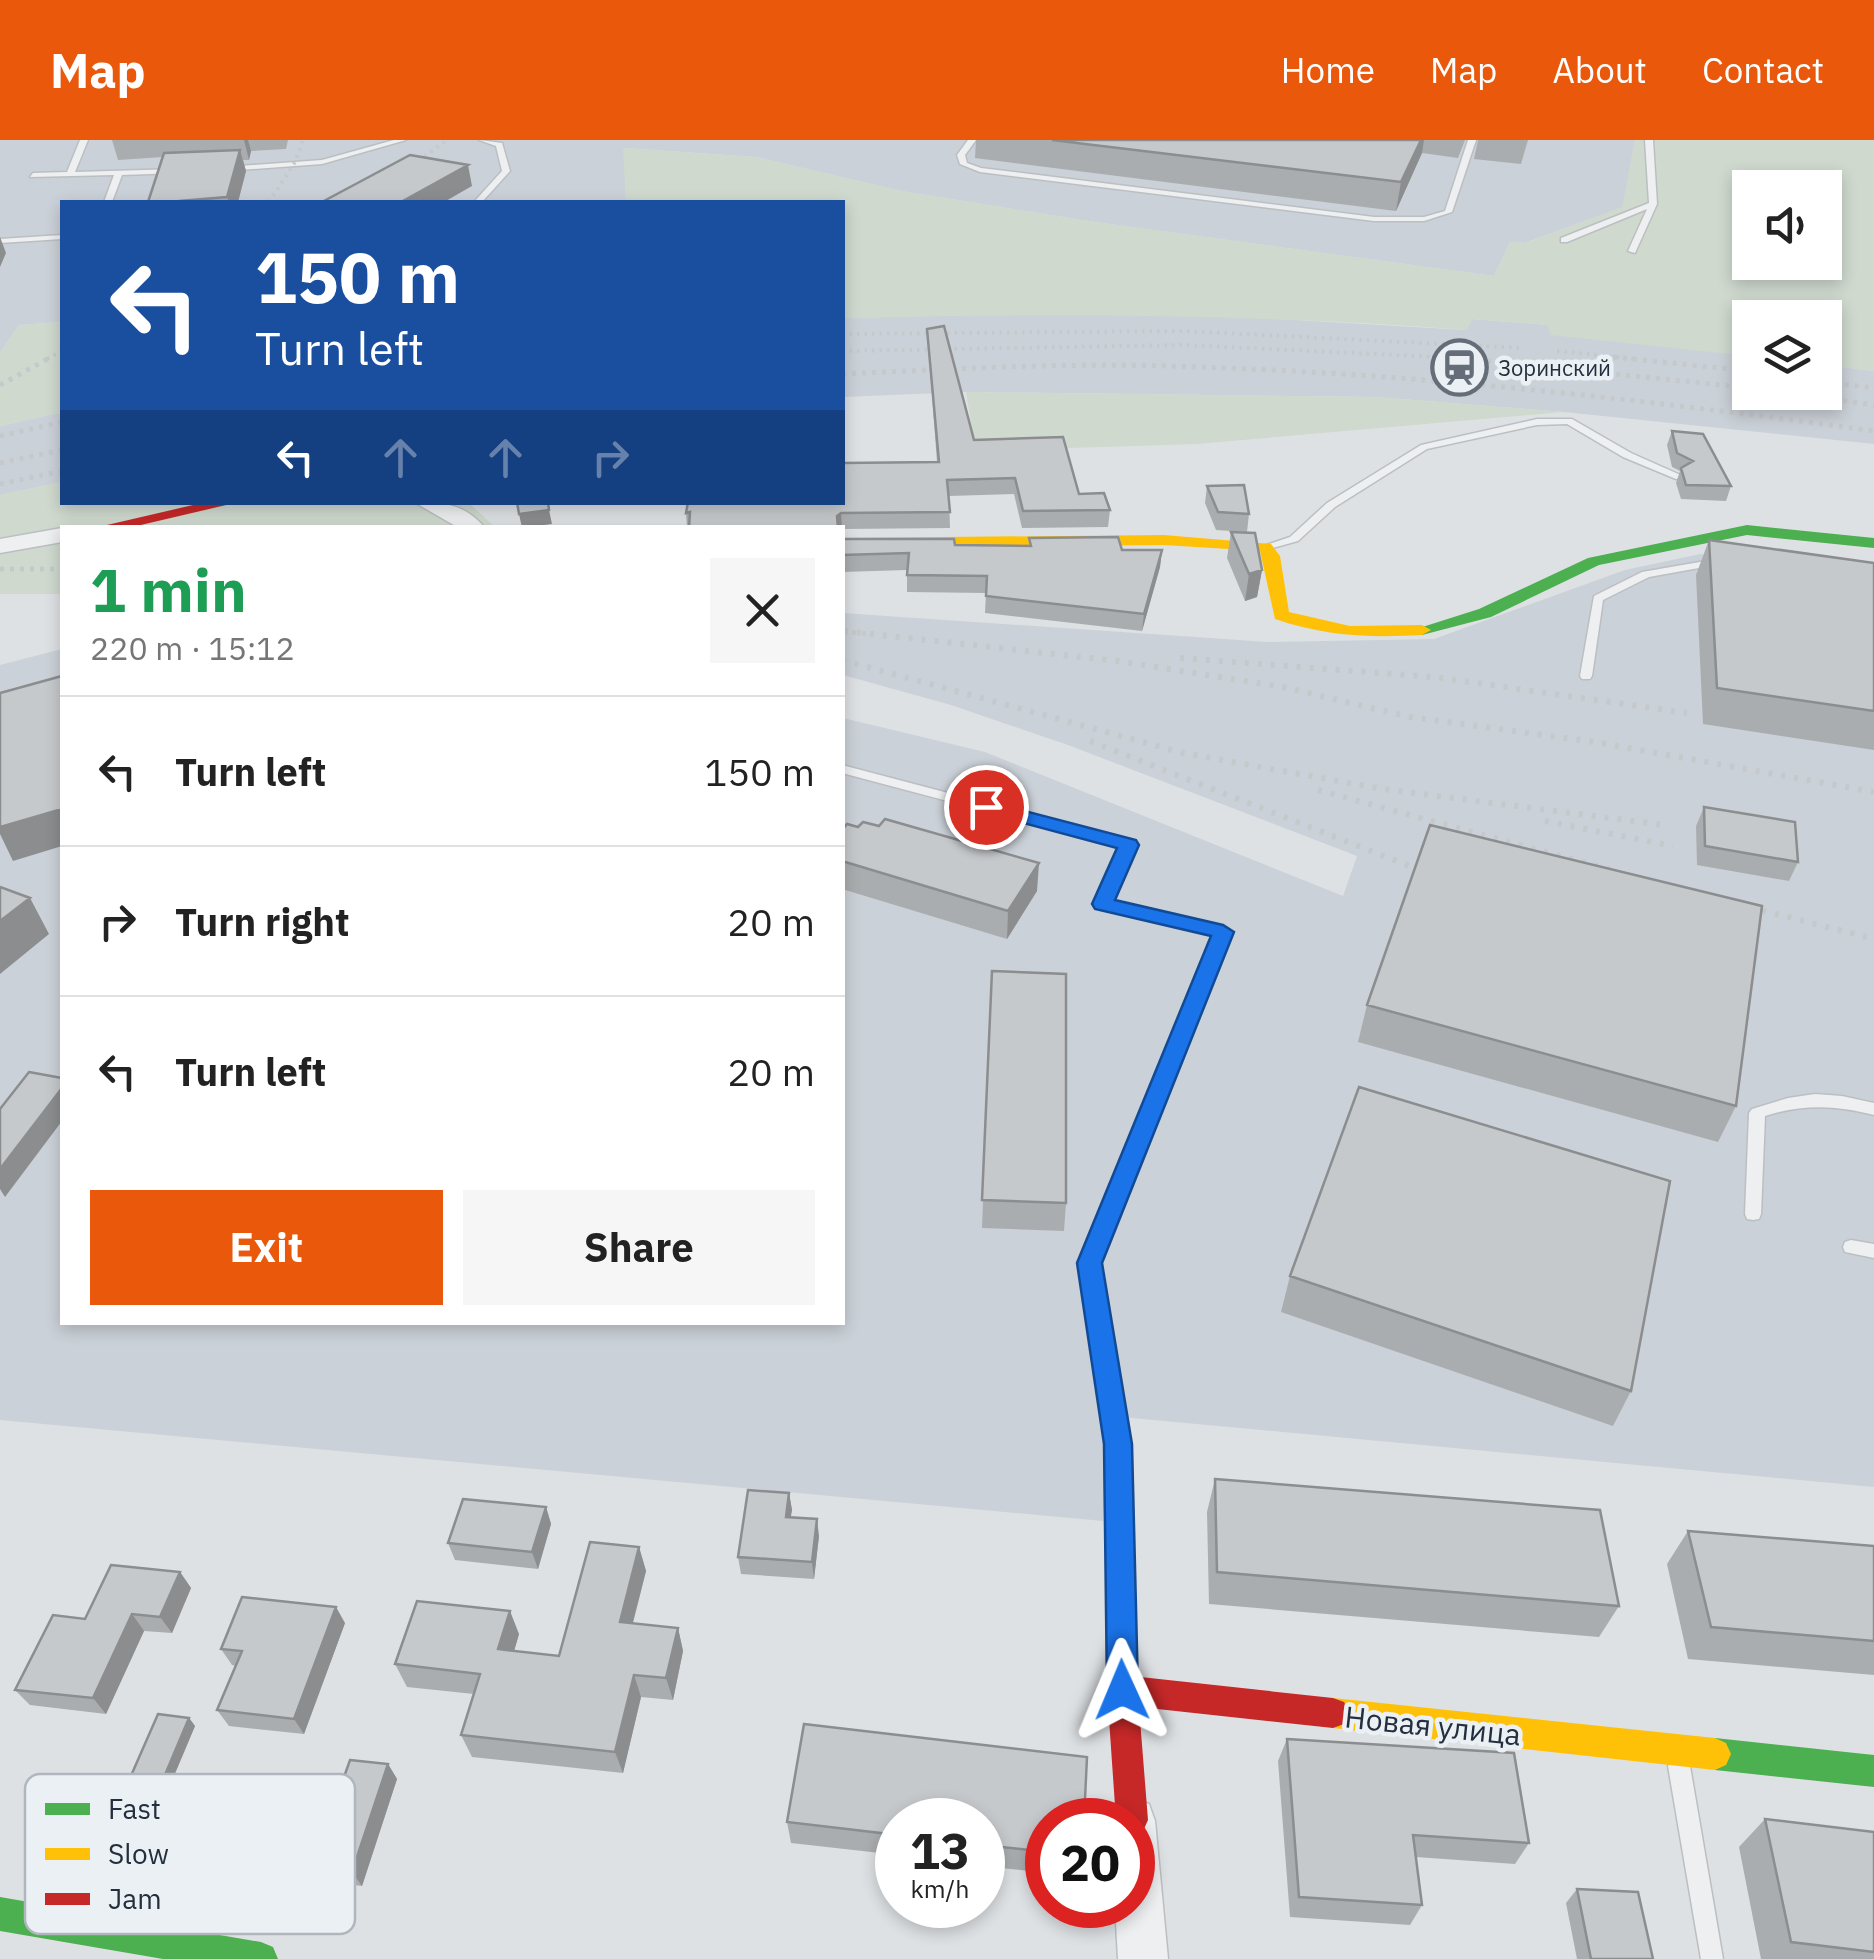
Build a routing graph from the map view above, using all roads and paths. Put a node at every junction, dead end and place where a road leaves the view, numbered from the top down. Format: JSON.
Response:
{"nodes":[{"id":1,"x":84,"y":140,"type":"edge"},
{"id":2,"x":402,"y":140,"type":"edge"},
{"id":3,"x":484,"y":140,"type":"edge"},
{"id":4,"x":972,"y":140,"type":"edge"},
{"id":5,"x":1472,"y":140,"type":"edge"},
{"id":6,"x":1649,"y":140,"type":"edge"},
{"id":7,"x":218,"y":169,"type":"edge"},
{"id":8,"x":198,"y":170,"type":"edge"},
{"id":9,"x":119,"y":173,"type":"junction"},
{"id":10,"x":70,"y":174,"type":"junction"},
{"id":11,"x":32,"y":176,"type":"dead end"},
{"id":12,"x":109,"y":200,"type":"edge"},
{"id":13,"x":480,"y":200,"type":"edge"},
{"id":14,"x":1653,"y":204,"type":"junction"},
{"id":15,"x":60,"y":237,"type":"edge"},
{"id":16,"x":1564,"y":240,"type":"dead end"},
{"id":17,"x":0,"y":241,"type":"edge"},
{"id":18,"x":1632,"y":252,"type":"dead end"},
{"id":19,"x":1680,"y":477,"type":"edge"},
{"id":20,"x":217,"y":505,"type":"edge"},
{"id":21,"x":433,"y":505,"type":"edge"},
{"id":22,"x":117,"y":525,"type":"edge"},
{"id":23,"x":470,"y":525,"type":"edge"},
{"id":24,"x":60,"y":534,"type":"edge"},
{"id":25,"x":1874,"y":543,"type":"edge"},
{"id":26,"x":845,"y":544,"type":"edge"},
{"id":27,"x":0,"y":546,"type":"edge"},
{"id":28,"x":1266,"y":547,"type":"junction"},
{"id":29,"x":1733,"y":564,"type":"edge"},
{"id":30,"x":1586,"y":676,"type":"dead end"},
{"id":31,"x":845,"y":770,"type":"edge"},
{"id":32,"x":1874,"y":1109,"type":"edge"},
{"id":33,"x":1753,"y":1214,"type":"dead end"},
{"id":34,"x":1851,"y":1247,"type":"dead end"},
{"id":35,"x":1874,"y":1252,"type":"edge"},
{"id":36,"x":1122,"y":1690,"type":"junction"},
{"id":37,"x":1677,"y":1753,"type":"junction"},
{"id":38,"x":1874,"y":1771,"type":"edge"},
{"id":39,"x":1130,"y":1798,"type":"edge"},
{"id":40,"x":0,"y":1914,"type":"edge"},
{"id":41,"x":25,"y":1918,"type":"edge"},
{"id":42,"x":1141,"y":1928,"type":"edge"},
{"id":43,"x":116,"y":1934,"type":"edge"},
{"id":44,"x":260,"y":1959,"type":"edge"},
{"id":45,"x":1143,"y":1959,"type":"edge"},
{"id":46,"x":1712,"y":1959,"type":"edge"}],
"edges":[{"from":1,"to":10,"type":"lane"},
{"from":2,"to":7,"type":"lane"},
{"from":3,"to":13,"type":"lane"},
{"from":4,"to":5,"type":"lane"},
{"from":6,"to":14,"type":"lane"},
{"from":8,"to":9,"type":"lane"},
{"from":9,"to":10,"type":"lane"},
{"from":9,"to":12,"type":"lane"},
{"from":10,"to":11,"type":"lane"},
{"from":14,"to":16,"type":"lane"},
{"from":14,"to":18,"type":"lane"},
{"from":15,"to":17,"type":"lane"},
{"from":19,"to":28,"type":"lane"},
{"from":20,"to":22,"type":"street"},
{"from":21,"to":23,"type":"street"},
{"from":24,"to":27,"type":"street"},
{"from":25,"to":28,"type":"street"},
{"from":26,"to":28,"type":"street"},
{"from":29,"to":30,"type":"lane"},
{"from":31,"to":36,"type":"lane"},
{"from":32,"to":33,"type":"lane"},
{"from":34,"to":35,"type":"lane"},
{"from":36,"to":37,"type":"street","name":"Новая улица"},
{"from":36,"to":39,"type":"street"},
{"from":37,"to":38,"type":"street","name":"Новая улица"},
{"from":37,"to":46,"type":"lane"},
{"from":40,"to":41,"type":"street"},
{"from":42,"to":45,"type":"street"},
{"from":43,"to":44,"type":"street"}]}
